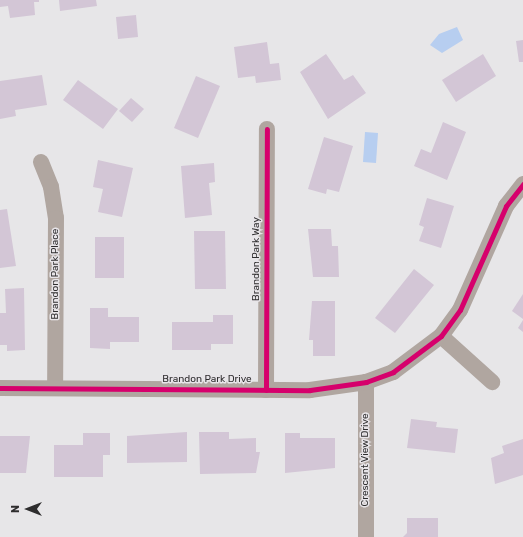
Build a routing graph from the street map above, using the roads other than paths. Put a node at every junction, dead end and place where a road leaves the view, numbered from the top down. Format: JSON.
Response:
{"nodes":[{"id":1,"x":267,"y":129,"type":"dead end"},
{"id":2,"x":41,"y":162,"type":"dead end"},
{"id":3,"x":523,"y":184,"type":"edge"},
{"id":4,"x":441,"y":336,"type":"junction"},
{"id":5,"x":366,"y":382,"type":"junction"},
{"id":6,"x":492,"y":382,"type":"dead end"},
{"id":7,"x":0,"y":388,"type":"edge"},
{"id":8,"x":55,"y":388,"type":"junction"},
{"id":9,"x":266,"y":390,"type":"junction"},
{"id":10,"x":366,"y":537,"type":"edge"}],
"edges":[{"from":1,"to":9,"type":"street","name":"Brandon Park Way"},
{"from":2,"to":8,"type":"street","name":"Brandon Park Place"},
{"from":3,"to":4,"type":"street","name":"Brandon Park Drive"},
{"from":4,"to":5,"type":"street","name":"Brandon Park Drive"},
{"from":4,"to":6,"type":"street"},
{"from":5,"to":9,"type":"street","name":"Brandon Park Drive"},
{"from":5,"to":10,"type":"street","name":"Crescent View Drive"},
{"from":7,"to":8,"type":"street","name":"Brandon Park Drive"},
{"from":8,"to":9,"type":"street","name":"Brandon Park Drive"}]}
